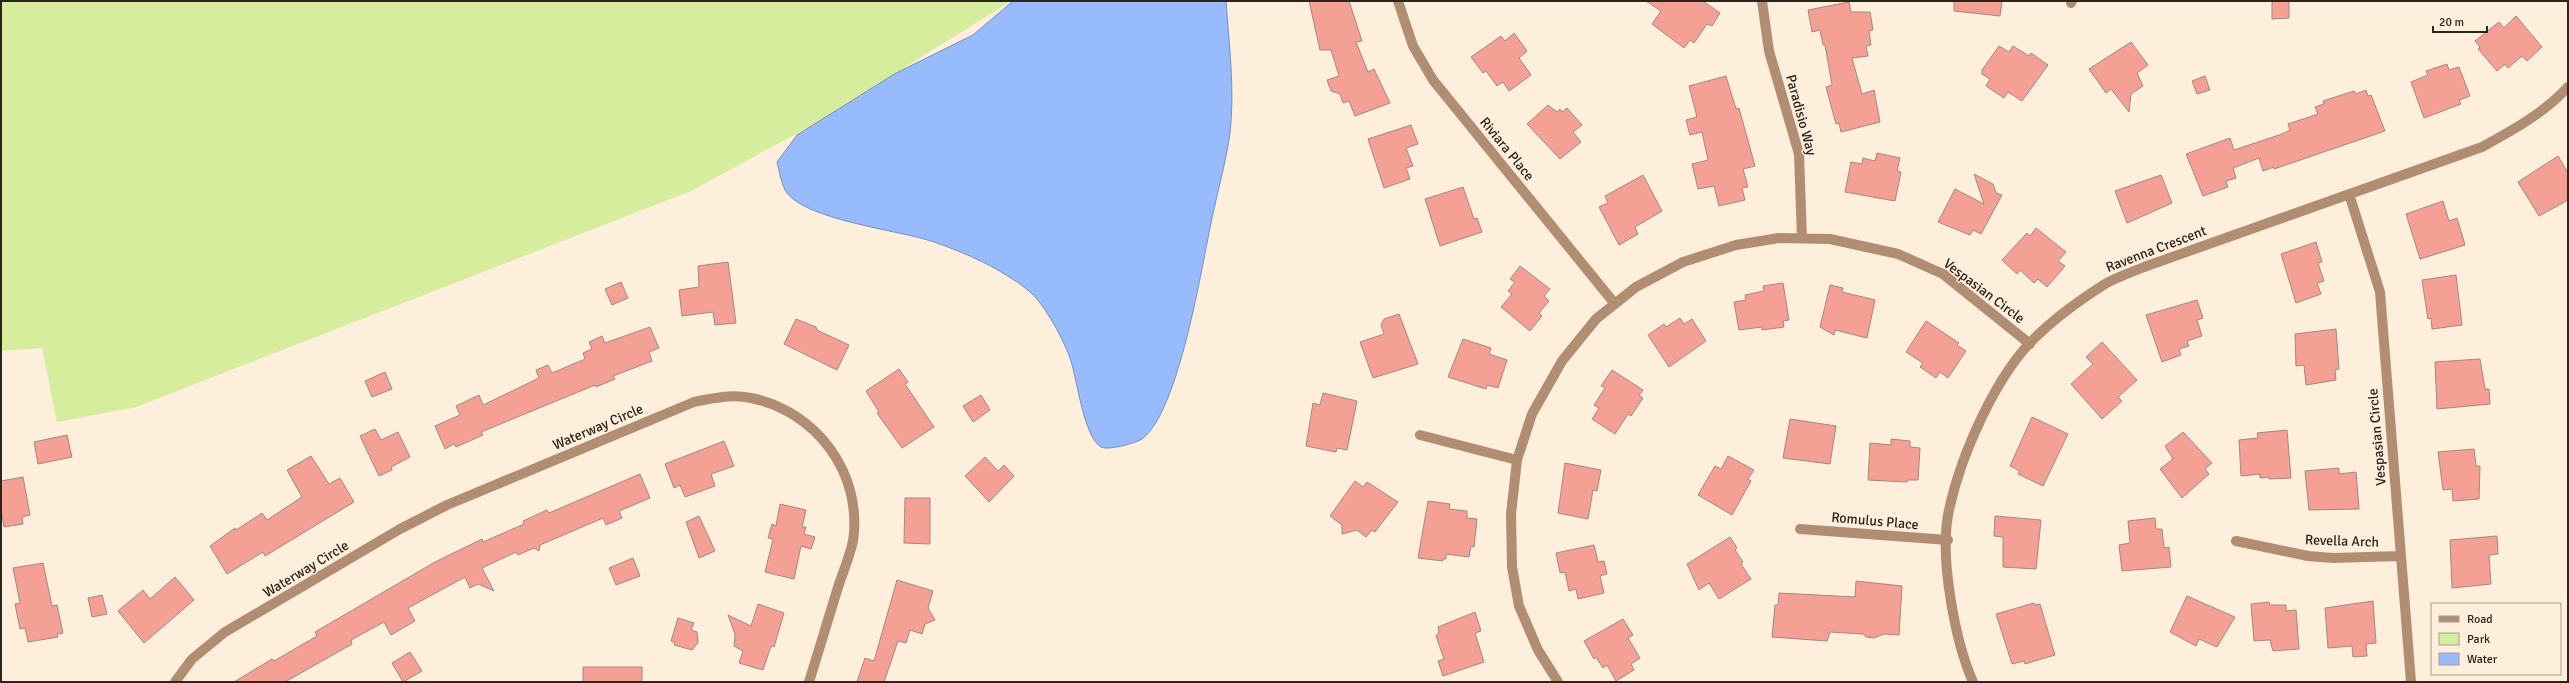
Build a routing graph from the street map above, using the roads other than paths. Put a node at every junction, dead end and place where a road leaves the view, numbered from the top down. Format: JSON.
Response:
{"nodes":[{"id":1,"x":1398,"y":1,"type":"edge"},
{"id":2,"x":1762,"y":1,"type":"edge"},
{"id":3,"x":2568,"y":87,"type":"edge"},
{"id":4,"x":2349,"y":194,"type":"junction"},
{"id":5,"x":1802,"y":238,"type":"junction"},
{"id":6,"x":1615,"y":304,"type":"junction"},
{"id":7,"x":2030,"y":344,"type":"junction"},
{"id":8,"x":1420,"y":435,"type":"dead end"},
{"id":9,"x":1517,"y":460,"type":"junction"},
{"id":10,"x":1800,"y":529,"type":"dead end"},
{"id":11,"x":1948,"y":540,"type":"junction"},
{"id":12,"x":2236,"y":541,"type":"dead end"},
{"id":13,"x":2401,"y":556,"type":"junction"},
{"id":14,"x":175,"y":682,"type":"edge"},
{"id":15,"x":809,"y":682,"type":"edge"},
{"id":16,"x":1558,"y":682,"type":"edge"},
{"id":17,"x":1973,"y":682,"type":"edge"},
{"id":18,"x":2411,"y":682,"type":"edge"}],
"edges":[{"from":1,"to":6,"type":"street","name":"Riviara Place"},
{"from":2,"to":5,"type":"street","name":"Paradisio Way"},
{"from":3,"to":4,"type":"street","name":"Ravenna Crescent"},
{"from":4,"to":7,"type":"street","name":"Ravenna Crescent"},
{"from":4,"to":13,"type":"street","name":"Vespasian Circle"},
{"from":5,"to":6,"type":"street","name":"Vespasian Circle"},
{"from":5,"to":7,"type":"street","name":"Vespasian Circle"},
{"from":6,"to":9,"type":"street","name":"Vespasian Circle"},
{"from":7,"to":11,"type":"street","name":"Ravenna Crescent"},
{"from":8,"to":9,"type":"street"},
{"from":9,"to":16,"type":"street","name":"Vespasian Circle"},
{"from":10,"to":11,"type":"street","name":"Romulus Place"},
{"from":11,"to":17,"type":"street","name":"Ravenna Crescent"},
{"from":12,"to":13,"type":"street","name":"Revella Arch"},
{"from":13,"to":18,"type":"street","name":"Vespasian Circle"},
{"from":14,"to":15,"type":"street","name":"Waterway Circle"}]}
